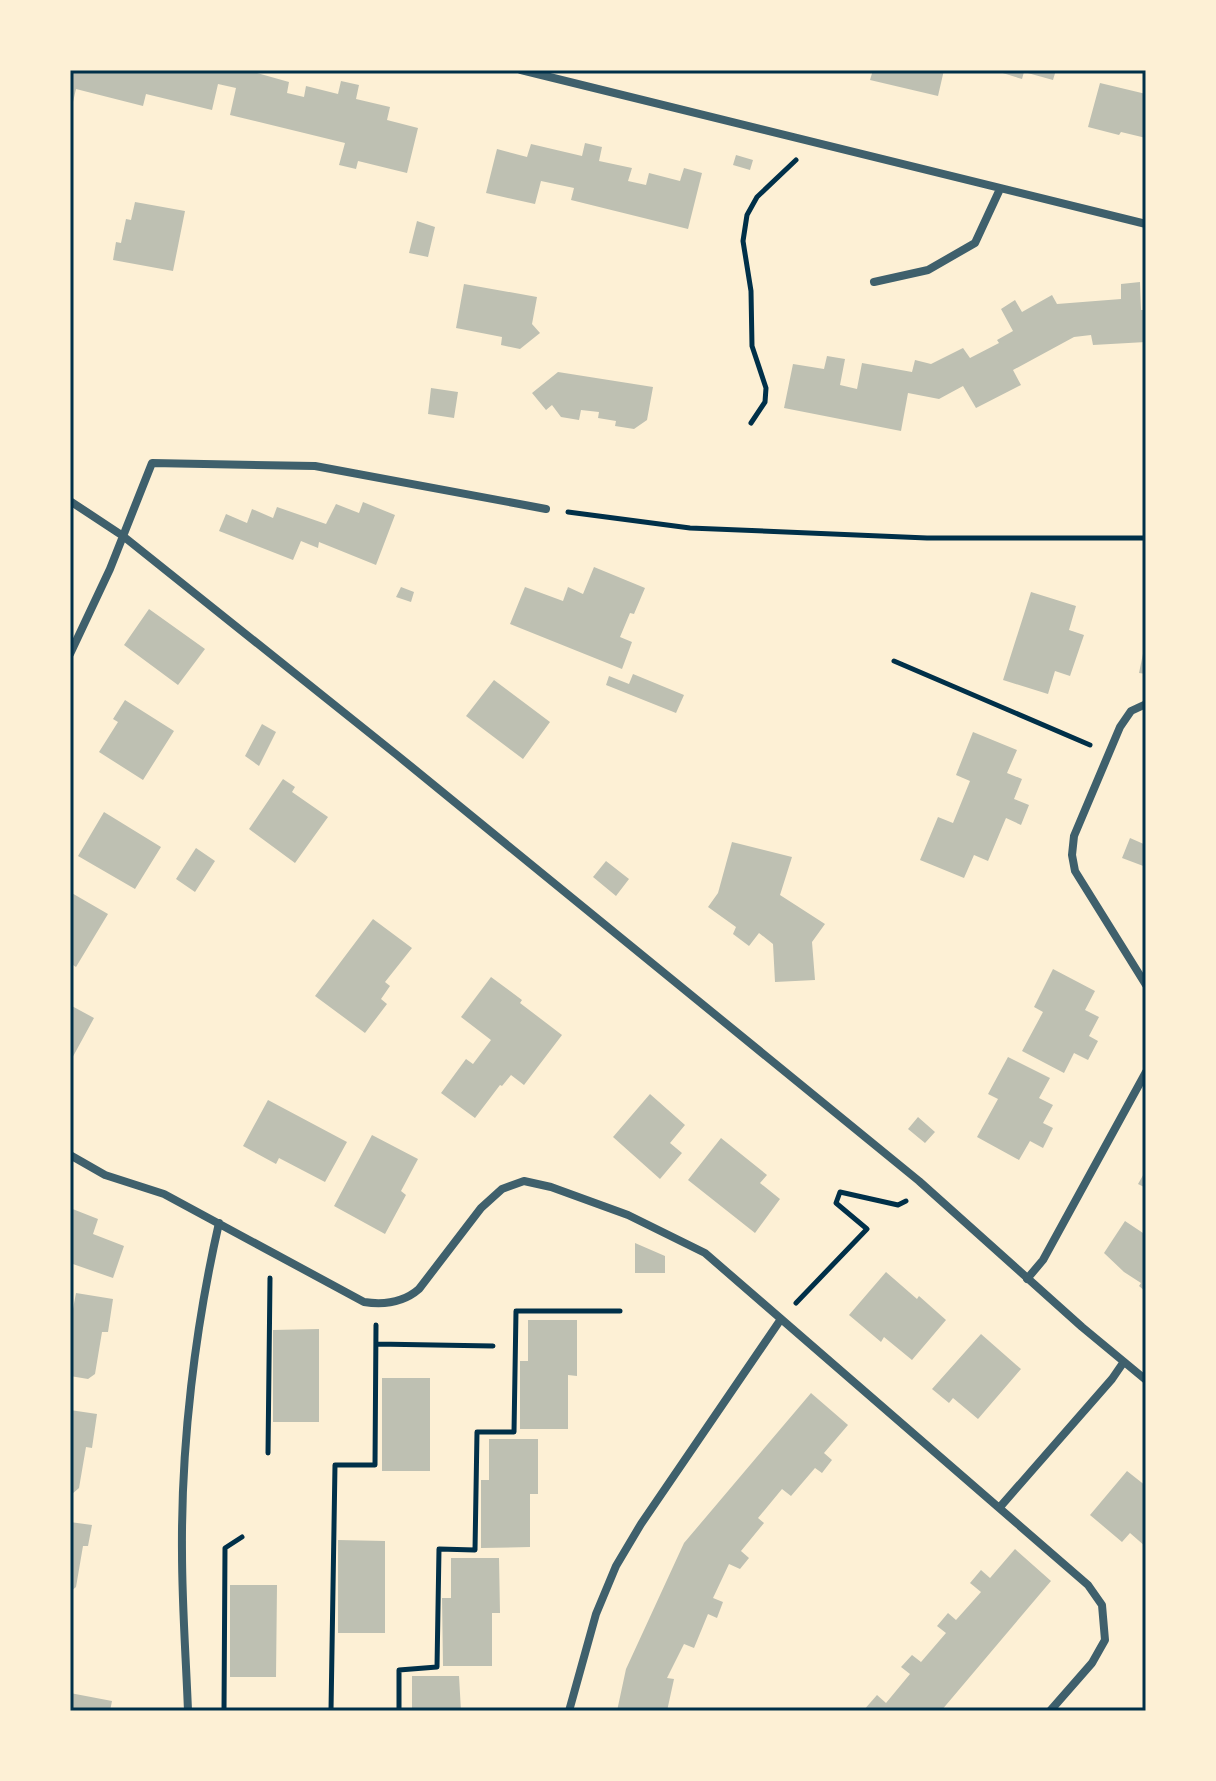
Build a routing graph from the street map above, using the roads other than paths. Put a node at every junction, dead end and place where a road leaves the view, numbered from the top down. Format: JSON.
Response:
{"nodes":[{"id":1,"x":521,"y":70,"type":"edge"},
{"id":2,"x":1000,"y":189,"type":"junction"},
{"id":3,"x":1146,"y":224,"type":"edge"},
{"id":4,"x":874,"y":282,"type":"dead end"},
{"id":5,"x":70,"y":501,"type":"edge"},
{"id":6,"x":546,"y":509,"type":"road end"},
{"id":7,"x":123,"y":536,"type":"junction"},
{"id":8,"x":70,"y":654,"type":"edge"},
{"id":9,"x":1146,"y":704,"type":"edge"},
{"id":10,"x":1146,"y":985,"type":"edge"},
{"id":11,"x":1146,"y":1072,"type":"edge"},
{"id":12,"x":70,"y":1155,"type":"edge"},
{"id":13,"x":219,"y":1223,"type":"junction"},
{"id":14,"x":1027,"y":1279,"type":"junction"},
{"id":15,"x":781,"y":1319,"type":"junction"},
{"id":16,"x":1123,"y":1363,"type":"junction"},
{"id":17,"x":1146,"y":1380,"type":"edge"},
{"id":18,"x":1000,"y":1507,"type":"junction"},
{"id":19,"x":188,"y":1711,"type":"edge"},
{"id":20,"x":569,"y":1711,"type":"edge"},
{"id":21,"x":1050,"y":1711,"type":"edge"}],
"edges":[{"from":1,"to":2,"type":"street"},
{"from":2,"to":3,"type":"street"},
{"from":2,"to":4,"type":"street"},
{"from":5,"to":7,"type":"street"},
{"from":6,"to":7,"type":"street"},
{"from":7,"to":8,"type":"street"},
{"from":7,"to":14,"type":"street"},
{"from":9,"to":10,"type":"street"},
{"from":11,"to":14,"type":"street"},
{"from":12,"to":13,"type":"street"},
{"from":13,"to":15,"type":"street"},
{"from":13,"to":19,"type":"street"},
{"from":14,"to":16,"type":"street"},
{"from":15,"to":18,"type":"street"},
{"from":15,"to":20,"type":"street"},
{"from":16,"to":17,"type":"street"},
{"from":16,"to":18,"type":"street"},
{"from":18,"to":21,"type":"street"}]}
